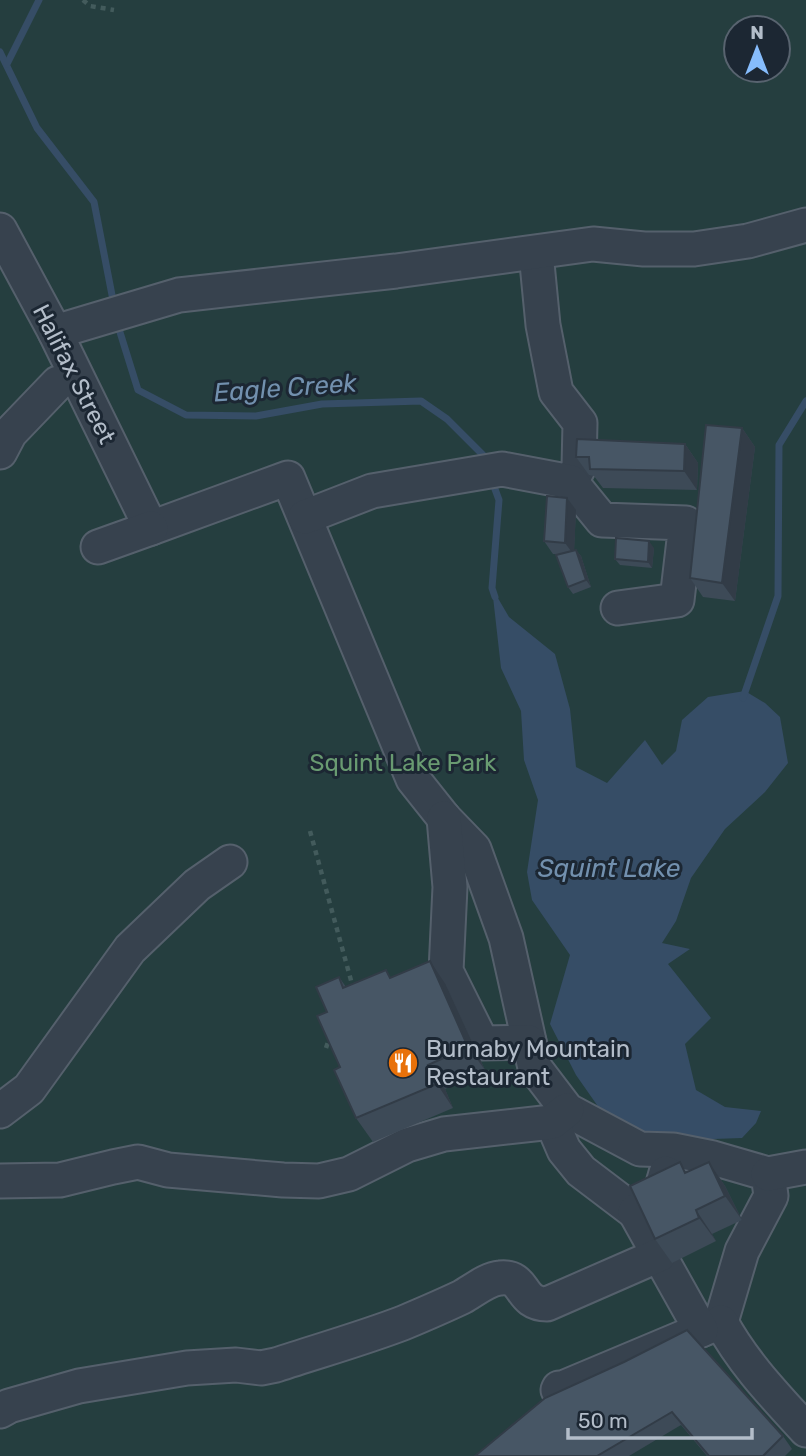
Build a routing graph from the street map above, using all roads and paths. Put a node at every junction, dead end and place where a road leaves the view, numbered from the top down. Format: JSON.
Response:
{"nodes":[{"id":1,"x":83,"y":0,"type":"edge"},
{"id":2,"x":114,"y":10,"type":"dead end"},
{"id":3,"x":806,"y":225,"type":"edge"},
{"id":4,"x":0,"y":230,"type":"edge"},
{"id":5,"x":536,"y":253,"type":"junction"},
{"id":6,"x":88,"y":329,"type":"junction"},
{"id":7,"x":58,"y":383,"type":"dead end"},
{"id":8,"x":0,"y":452,"type":"edge"},
{"id":9,"x":571,"y":482,"type":"junction"},
{"id":10,"x":304,"y":517,"type":"junction"},
{"id":11,"x":149,"y":523,"type":"junction"},
{"id":12,"x":98,"y":547,"type":"dead end"},
{"id":13,"x":618,"y":608,"type":"dead end"},
{"id":14,"x":444,"y":818,"type":"junction"},
{"id":15,"x":310,"y":831,"type":"dead end"},
{"id":16,"x":230,"y":862,"type":"dead end"},
{"id":17,"x":499,"y":915,"type":"junction"},
{"id":18,"x":449,"y":919,"type":"junction"},
{"id":19,"x":352,"y":984,"type":"junction"},
{"id":20,"x":360,"y":989,"type":"edge"},
{"id":21,"x":346,"y":995,"type":"edge"},
{"id":22,"x":333,"y":1028,"type":"edge"},
{"id":23,"x":529,"y":1042,"type":"junction"},
{"id":24,"x":326,"y":1048,"type":"edge"},
{"id":25,"x":0,"y":1111,"type":"edge"},
{"id":26,"x":559,"y":1116,"type":"junction"},
{"id":27,"x":671,"y":1150,"type":"junction"},
{"id":28,"x":806,"y":1167,"type":"edge"},
{"id":29,"x":768,"y":1174,"type":"junction"},
{"id":30,"x":0,"y":1181,"type":"edge"},
{"id":31,"x":635,"y":1212,"type":"junction"},
{"id":32,"x":659,"y":1255,"type":"junction"},
{"id":33,"x":711,"y":1326,"type":"junction"},
{"id":34,"x":559,"y":1388,"type":"edge"},
{"id":35,"x":0,"y":1411,"type":"edge"},
{"id":36,"x":806,"y":1430,"type":"edge"}],
"edges":[{"from":1,"to":2,"type":"path"},
{"from":3,"to":5,"type":"street"},
{"from":4,"to":6,"type":"street","name":"Halifax Street"},
{"from":5,"to":6,"type":"street"},
{"from":5,"to":9,"type":"street"},
{"from":6,"to":11,"type":"street","name":"Halifax Street"},
{"from":7,"to":8,"type":"street"},
{"from":9,"to":10,"type":"street"},
{"from":9,"to":13,"type":"street"},
{"from":10,"to":11,"type":"street"},
{"from":10,"to":14,"type":"street"},
{"from":11,"to":12,"type":"street"},
{"from":14,"to":17,"type":"street"},
{"from":14,"to":18,"type":"street"},
{"from":15,"to":19,"type":"path"},
{"from":16,"to":25,"type":"street"},
{"from":17,"to":18,"type":"street"},
{"from":17,"to":23,"type":"street"},
{"from":18,"to":23,"type":"street"},
{"from":19,"to":20,"type":"path"},
{"from":19,"to":21,"type":"path"},
{"from":22,"to":24,"type":"path"},
{"from":23,"to":26,"type":"street"},
{"from":26,"to":27,"type":"street"},
{"from":26,"to":30,"type":"street"},
{"from":26,"to":31,"type":"street"},
{"from":27,"to":29,"type":"street"},
{"from":27,"to":31,"type":"street"},
{"from":28,"to":29,"type":"street"},
{"from":29,"to":33,"type":"street"},
{"from":31,"to":32,"type":"street"},
{"from":32,"to":33,"type":"street"},
{"from":32,"to":35,"type":"street"},
{"from":33,"to":34,"type":"street"},
{"from":33,"to":36,"type":"street"}]}
